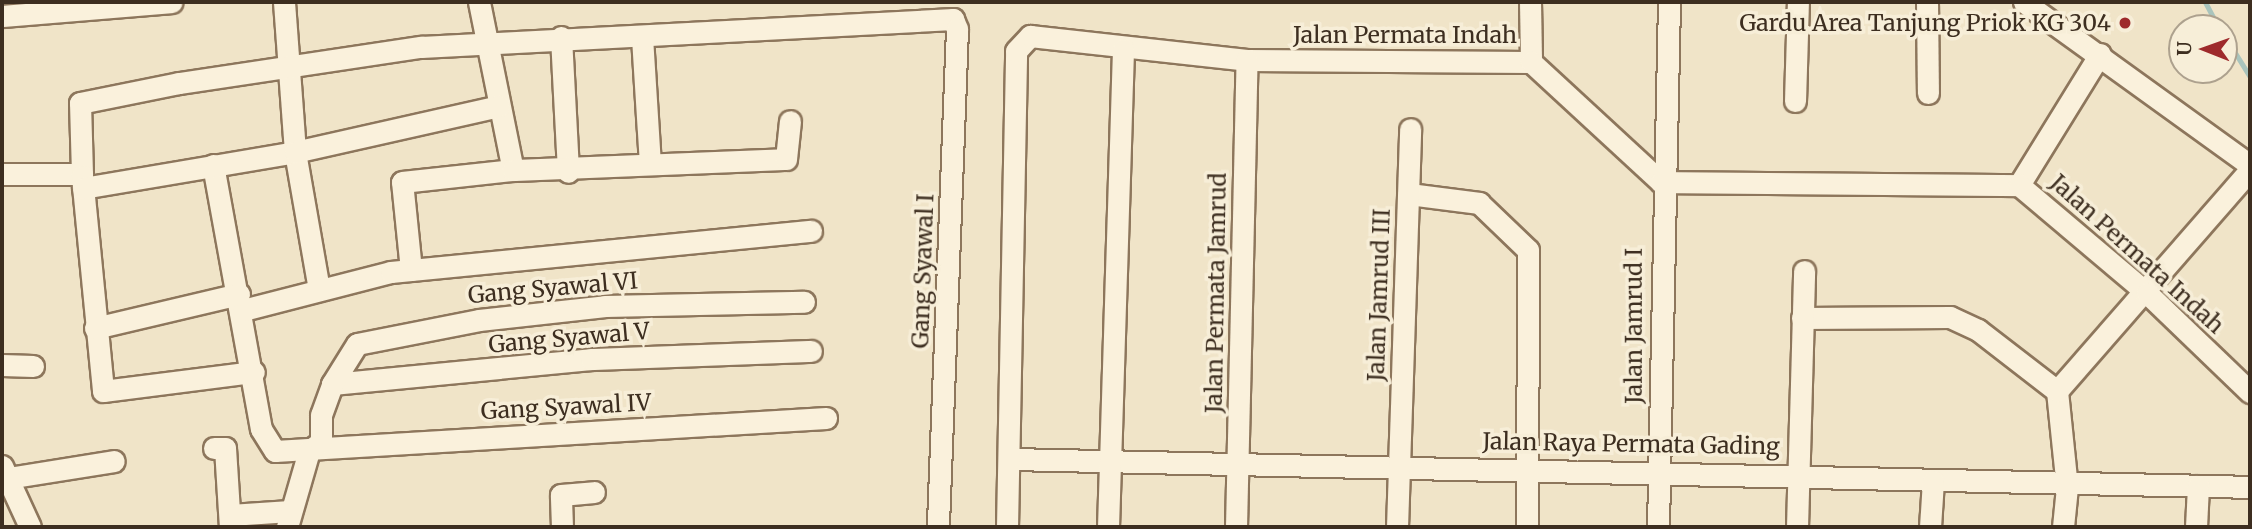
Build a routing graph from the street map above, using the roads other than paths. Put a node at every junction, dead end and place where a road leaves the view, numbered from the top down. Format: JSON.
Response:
{"nodes":[{"id":1,"x":171,"y":2,"type":"edge"},
{"id":2,"x":284,"y":2,"type":"edge"},
{"id":3,"x":479,"y":2,"type":"edge"},
{"id":4,"x":1530,"y":2,"type":"edge"},
{"id":5,"x":1669,"y":2,"type":"edge"},
{"id":6,"x":1798,"y":2,"type":"edge"},
{"id":7,"x":1927,"y":2,"type":"edge"},
{"id":8,"x":2024,"y":2,"type":"edge"},
{"id":9,"x":120,"y":6,"type":"edge"},
{"id":10,"x":2,"y":16,"type":"edge"},
{"id":11,"x":561,"y":37,"type":"junction"},
{"id":12,"x":642,"y":37,"type":"junction"},
{"id":13,"x":483,"y":43,"type":"junction"},
{"id":14,"x":1123,"y":49,"type":"junction"},
{"id":15,"x":2101,"y":54,"type":"junction"},
{"id":16,"x":1247,"y":60,"type":"junction"},
{"id":17,"x":1531,"y":62,"type":"junction"},
{"id":18,"x":289,"y":67,"type":"junction"},
{"id":19,"x":1928,"y":93,"type":"dead end"},
{"id":20,"x":1795,"y":101,"type":"dead end"},
{"id":21,"x":499,"y":106,"type":"junction"},
{"id":22,"x":790,"y":121,"type":"dead end"},
{"id":23,"x":1410,"y":129,"type":"dead end"},
{"id":24,"x":295,"y":152,"type":"junction"},
{"id":25,"x":213,"y":164,"type":"junction"},
{"id":26,"x":650,"y":164,"type":"junction"},
{"id":27,"x":2250,"y":167,"type":"edge"},
{"id":28,"x":513,"y":170,"type":"junction"},
{"id":29,"x":568,"y":172,"type":"junction"},
{"id":30,"x":2,"y":174,"type":"edge"},
{"id":31,"x":83,"y":181,"type":"junction"},
{"id":32,"x":1661,"y":182,"type":"junction"},
{"id":33,"x":2019,"y":185,"type":"junction"},
{"id":34,"x":1409,"y":194,"type":"junction"},
{"id":35,"x":811,"y":231,"type":"dead end"},
{"id":36,"x":411,"y":270,"type":"junction"},
{"id":37,"x":1804,"y":271,"type":"dead end"},
{"id":38,"x":319,"y":290,"type":"junction"},
{"id":39,"x":2147,"y":293,"type":"junction"},
{"id":40,"x":241,"y":302,"type":"junction"},
{"id":41,"x":804,"y":302,"type":"dead end"},
{"id":42,"x":1802,"y":318,"type":"junction"},
{"id":43,"x":95,"y":328,"type":"junction"},
{"id":44,"x":811,"y":351,"type":"dead end"},
{"id":45,"x":2,"y":365,"type":"edge"},
{"id":46,"x":33,"y":366,"type":"dead end"},
{"id":47,"x":254,"y":372,"type":"junction"},
{"id":48,"x":332,"y":384,"type":"junction"},
{"id":49,"x":2057,"y":391,"type":"junction"},
{"id":50,"x":2250,"y":393,"type":"edge"},
{"id":51,"x":826,"y":418,"type":"dead end"},
{"id":52,"x":214,"y":448,"type":"dead end"},
{"id":53,"x":309,"y":451,"type":"junction"},
{"id":54,"x":1010,"y":459,"type":"junction"},
{"id":55,"x":1238,"y":460,"type":"junction"},
{"id":56,"x":114,"y":461,"type":"dead end"},
{"id":57,"x":1111,"y":461,"type":"junction"},
{"id":58,"x":1400,"y":464,"type":"junction"},
{"id":59,"x":1529,"y":470,"type":"junction"},
{"id":60,"x":1660,"y":471,"type":"junction"},
{"id":61,"x":5,"y":472,"type":"edge"},
{"id":62,"x":1800,"y":473,"type":"junction"},
{"id":63,"x":1933,"y":481,"type":"junction"},
{"id":64,"x":2198,"y":485,"type":"junction"},
{"id":65,"x":2250,"y":487,"type":"edge"},
{"id":66,"x":2067,"y":488,"type":"junction"},
{"id":67,"x":594,"y":492,"type":"dead end"},
{"id":68,"x":289,"y":519,"type":"edge"},
{"id":69,"x":230,"y":521,"type":"edge"},
{"id":70,"x":30,"y":527,"type":"edge"},
{"id":71,"x":562,"y":527,"type":"edge"},
{"id":72,"x":938,"y":527,"type":"edge"},
{"id":73,"x":1007,"y":527,"type":"edge"},
{"id":74,"x":1108,"y":527,"type":"edge"},
{"id":75,"x":1236,"y":527,"type":"edge"},
{"id":76,"x":1397,"y":527,"type":"edge"},
{"id":77,"x":1527,"y":527,"type":"edge"},
{"id":78,"x":1658,"y":527,"type":"edge"},
{"id":79,"x":1797,"y":527,"type":"edge"},
{"id":80,"x":1930,"y":527,"type":"edge"},
{"id":81,"x":2063,"y":527,"type":"edge"},
{"id":82,"x":2196,"y":527,"type":"edge"}],
"edges":[{"from":1,"to":9,"type":"street"},
{"from":2,"to":18,"type":"street"},
{"from":3,"to":13,"type":"street"},
{"from":4,"to":17,"type":"street"},
{"from":5,"to":32,"type":"street","name":"Jalan Jamrud I"},
{"from":6,"to":20,"type":"street"},
{"from":7,"to":19,"type":"street"},
{"from":8,"to":15,"type":"street"},
{"from":9,"to":10,"type":"street"},
{"from":11,"to":12,"type":"street"},
{"from":11,"to":13,"type":"street"},
{"from":11,"to":29,"type":"street"},
{"from":12,"to":26,"type":"street"},
{"from":12,"to":72,"type":"street","name":"Gang Syawal I"},
{"from":13,"to":18,"type":"street"},
{"from":13,"to":21,"type":"street"},
{"from":14,"to":16,"type":"street","name":"Jalan Permata Indah"},
{"from":14,"to":54,"type":"street"},
{"from":14,"to":57,"type":"street"},
{"from":15,"to":27,"type":"street"},
{"from":15,"to":33,"type":"street","name":"Jalan Permata Indah"},
{"from":16,"to":17,"type":"street","name":"Jalan Permata Indah"},
{"from":16,"to":55,"type":"street","name":"Jalan Permata Jamrud"},
{"from":17,"to":32,"type":"street","name":"Jalan Permata Indah"},
{"from":18,"to":24,"type":"street"},
{"from":18,"to":31,"type":"street"},
{"from":21,"to":24,"type":"street"},
{"from":21,"to":28,"type":"street"},
{"from":22,"to":26,"type":"street"},
{"from":23,"to":34,"type":"street","name":"Jalan Jamrud III"},
{"from":24,"to":25,"type":"street"},
{"from":24,"to":38,"type":"street"},
{"from":25,"to":31,"type":"street"},
{"from":25,"to":40,"type":"street","name":"Gang Syawal IV"},
{"from":26,"to":29,"type":"street"},
{"from":27,"to":39,"type":"street"},
{"from":28,"to":29,"type":"street"},
{"from":28,"to":36,"type":"street"},
{"from":30,"to":31,"type":"street"},
{"from":31,"to":43,"type":"street"},
{"from":32,"to":33,"type":"street","name":"Jalan Permata Indah"},
{"from":32,"to":60,"type":"street","name":"Jalan Jamrud I"},
{"from":33,"to":39,"type":"street","name":"Jalan Permata Indah"},
{"from":34,"to":58,"type":"street","name":"Jalan Jamrud III"},
{"from":34,"to":59,"type":"street"},
{"from":35,"to":36,"type":"street"},
{"from":36,"to":38,"type":"street"},
{"from":37,"to":42,"type":"street"},
{"from":38,"to":40,"type":"street"},
{"from":39,"to":49,"type":"street"},
{"from":39,"to":50,"type":"street","name":"Jalan Permata Indah"},
{"from":40,"to":43,"type":"street"},
{"from":40,"to":47,"type":"street","name":"Gang Syawal IV"},
{"from":41,"to":48,"type":"street","name":"Gang Syawal VI"},
{"from":42,"to":49,"type":"street"},
{"from":42,"to":62,"type":"street"},
{"from":43,"to":47,"type":"street"},
{"from":44,"to":48,"type":"street","name":"Gang Syawal V"},
{"from":45,"to":46,"type":"street"},
{"from":47,"to":53,"type":"street","name":"Gang Syawal IV"},
{"from":48,"to":53,"type":"street","name":"Gang Syawal VI"},
{"from":49,"to":66,"type":"street"},
{"from":51,"to":53,"type":"street","name":"Gang Syawal IV"},
{"from":52,"to":69,"type":"street"},
{"from":53,"to":68,"type":"street","name":"Gang Syawal VI"},
{"from":54,"to":57,"type":"street","name":"Jalan Raya Permata Gading"},
{"from":54,"to":73,"type":"street"},
{"from":55,"to":57,"type":"street","name":"Jalan Raya Permata Gading"},
{"from":55,"to":58,"type":"street","name":"Jalan Raya Permata Gading"},
{"from":55,"to":75,"type":"street","name":"Jalan Permata Jamrud"},
{"from":56,"to":61,"type":"street"},
{"from":57,"to":74,"type":"street"},
{"from":58,"to":59,"type":"street","name":"Jalan Raya Permata Gading"},
{"from":58,"to":76,"type":"street","name":"Jalan Jamrud III"},
{"from":59,"to":60,"type":"street","name":"Jalan Raya Permata Gading"},
{"from":59,"to":77,"type":"street"},
{"from":60,"to":62,"type":"street","name":"Jalan Raya Permata Gading"},
{"from":60,"to":78,"type":"street","name":"Jalan Jamrud I"},
{"from":61,"to":70,"type":"street"},
{"from":62,"to":63,"type":"street","name":"Jalan Raya Permata Gading"},
{"from":62,"to":79,"type":"street"},
{"from":63,"to":66,"type":"street","name":"Jalan Raya Permata Gading"},
{"from":63,"to":80,"type":"street"},
{"from":64,"to":65,"type":"street","name":"Jalan Raya Permata Gading"},
{"from":64,"to":66,"type":"street","name":"Jalan Raya Permata Gading"},
{"from":64,"to":82,"type":"street"},
{"from":66,"to":81,"type":"street"},
{"from":67,"to":71,"type":"street"},
{"from":68,"to":69,"type":"street"}]}
